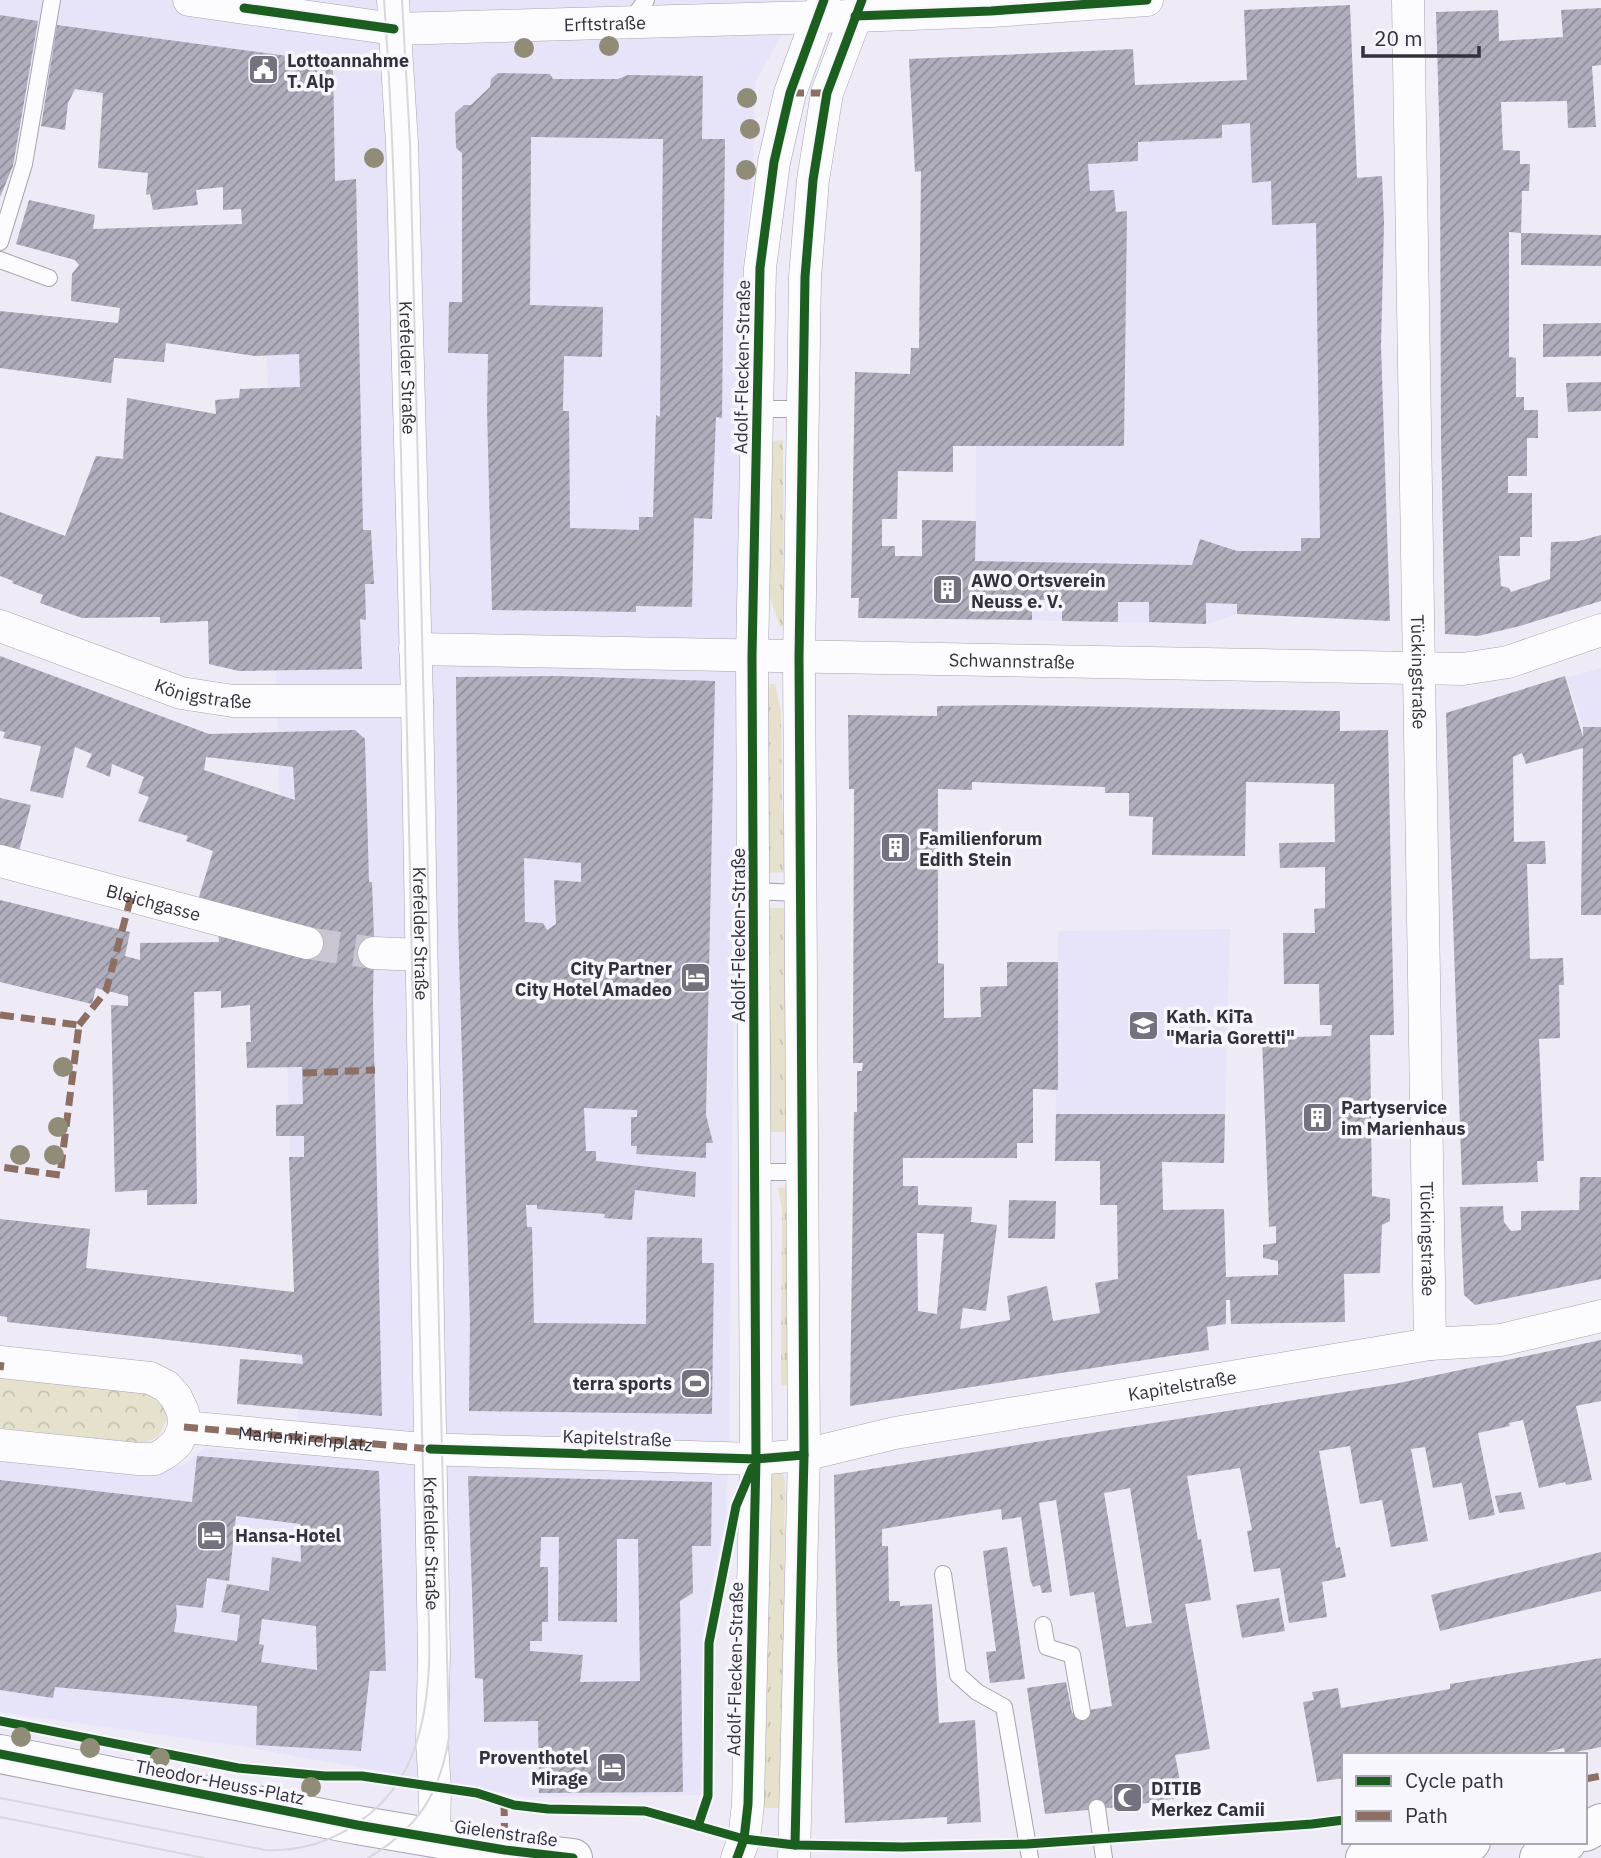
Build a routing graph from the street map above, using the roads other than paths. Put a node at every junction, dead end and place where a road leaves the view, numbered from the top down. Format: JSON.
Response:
{"nodes":[{"id":1,"x":52,"y":0,"type":"edge"},
{"id":2,"x":189,"y":0,"type":"edge"},
{"id":3,"x":1147,"y":0,"type":"edge"},
{"id":4,"x":1408,"y":0,"type":"edge"},
{"id":5,"x":1041,"y":4,"type":"edge"},
{"id":6,"x":820,"y":8,"type":"edge"},
{"id":7,"x":858,"y":8,"type":"edge"},
{"id":8,"x":638,"y":11,"type":"edge"},
{"id":9,"x":393,"y":14,"type":"edge"},
{"id":10,"x":0,"y":242,"type":"edge"},
{"id":11,"x":0,"y":260,"type":"edge"},
{"id":12,"x":49,"y":278,"type":"dead end"},
{"id":13,"x":757,"y":409,"type":"junction"},
{"id":14,"x":803,"y":410,"type":"junction"},
{"id":15,"x":0,"y":626,"type":"edge"},
{"id":16,"x":1601,"y":630,"type":"edge"},
{"id":17,"x":415,"y":649,"type":"junction"},
{"id":18,"x":752,"y":656,"type":"junction"},
{"id":19,"x":799,"y":658,"type":"junction"},
{"id":20,"x":1420,"y":670,"type":"junction"},
{"id":21,"x":417,"y":701,"type":"junction"},
{"id":22,"x":0,"y":861,"type":"edge"},
{"id":23,"x":753,"y":891,"type":"junction"},
{"id":24,"x":800,"y":893,"type":"junction"},
{"id":25,"x":307,"y":943,"type":"tunnel mouth"},
{"id":26,"x":374,"y":953,"type":"tunnel mouth"},
{"id":27,"x":420,"y":955,"type":"junction"},
{"id":28,"x":755,"y":1172,"type":"junction"},
{"id":29,"x":802,"y":1172,"type":"junction"},
{"id":30,"x":1601,"y":1316,"type":"edge"},
{"id":31,"x":1430,"y":1344,"type":"junction"},
{"id":32,"x":0,"y":1362,"type":"edge"},
{"id":33,"x":184,"y":1427,"type":"junction"},
{"id":34,"x":0,"y":1445,"type":"edge"},
{"id":35,"x":430,"y":1449,"type":"junction"},
{"id":36,"x":804,"y":1455,"type":"junction"},
{"id":37,"x":756,"y":1459,"type":"junction"},
{"id":38,"x":943,"y":1574,"type":"dead end"},
{"id":39,"x":1044,"y":1625,"type":"dead end"},
{"id":40,"x":1082,"y":1712,"type":"dead end"},
{"id":41,"x":0,"y":1754,"type":"edge"},
{"id":42,"x":1097,"y":1808,"type":"dead end"},
{"id":43,"x":1458,"y":1844,"type":"edge"},
{"id":44,"x":1564,"y":1844,"type":"edge"},
{"id":45,"x":435,"y":1848,"type":"edge"},
{"id":46,"x":573,"y":1858,"type":"edge"},
{"id":47,"x":737,"y":1858,"type":"edge"},
{"id":48,"x":794,"y":1858,"type":"edge"},
{"id":49,"x":1030,"y":1858,"type":"edge"},
{"id":50,"x":1104,"y":1858,"type":"edge"},
{"id":51,"x":1365,"y":1858,"type":"edge"},
{"id":52,"x":1539,"y":1858,"type":"edge"}],
"edges":[{"from":1,"to":10,"type":"lane"},
{"from":2,"to":9,"type":"street","name":"Erftstraße"},
{"from":3,"to":5,"type":"street","name":"Erftstraße"},
{"from":4,"to":20,"type":"street","name":"Tückingstraße"},
{"from":5,"to":7,"type":"street","name":"Erftstraße"},
{"from":6,"to":7,"type":"street","name":"Erftstraße"},
{"from":6,"to":8,"type":"street","name":"Erftstraße"},
{"from":6,"to":13,"type":"street","name":"Adolf-Flecken-Straße"},
{"from":7,"to":14,"type":"street"},
{"from":8,"to":9,"type":"street","name":"Erftstraße"},
{"from":9,"to":17,"type":"street","name":"Krefelder Straße"},
{"from":11,"to":12,"type":"lane"},
{"from":13,"to":14,"type":"lane","name":"Adolf-Flecken-Straße"},
{"from":13,"to":18,"type":"street","name":"Adolf-Flecken-Straße"},
{"from":14,"to":19,"type":"street"},
{"from":15,"to":21,"type":"street","name":"Königstraße"},
{"from":16,"to":20,"type":"street","name":"Schwannstraße"},
{"from":17,"to":18,"type":"street","name":"Schwannstraße"},
{"from":17,"to":21,"type":"street","name":"Krefelder Straße"},
{"from":18,"to":19,"type":"street","name":"Schwannstraße"},
{"from":18,"to":23,"type":"street","name":"Adolf-Flecken-Straße"},
{"from":19,"to":20,"type":"street","name":"Schwannstraße"},
{"from":19,"to":24,"type":"street"},
{"from":20,"to":31,"type":"street","name":"Tückingstraße"},
{"from":21,"to":27,"type":"street","name":"Krefelder Straße"},
{"from":22,"to":25,"type":"street","name":"Bleichgasse"},
{"from":23,"to":24,"type":"lane"},
{"from":23,"to":28,"type":"street","name":"Adolf-Flecken-Straße"},
{"from":24,"to":29,"type":"street"},
{"from":26,"to":27,"type":"street"},
{"from":27,"to":35,"type":"street","name":"Krefelder Straße"},
{"from":28,"to":29,"type":"lane"},
{"from":28,"to":37,"type":"street","name":"Adolf-Flecken-Straße"},
{"from":29,"to":36,"type":"street"},
{"from":30,"to":31,"type":"street","name":"Kapitelstraße"},
{"from":31,"to":36,"type":"street","name":"Kapitelstraße"},
{"from":32,"to":33,"type":"street"},
{"from":33,"to":34,"type":"street"},
{"from":33,"to":35,"type":"street","name":"Marienkirchplatz"},
{"from":35,"to":37,"type":"street","name":"Kapitelstraße"},
{"from":35,"to":45,"type":"street","name":"Krefelder Straße"},
{"from":36,"to":37,"type":"street","name":"Kapitelstraße"},
{"from":36,"to":48,"type":"street"},
{"from":37,"to":47,"type":"street","name":"Adolf-Flecken-Straße"},
{"from":38,"to":49,"type":"lane"},
{"from":39,"to":40,"type":"lane"},
{"from":41,"to":45,"type":"main road","name":"Theodor-Heuss-Platz"},
{"from":42,"to":50,"type":"lane"},
{"from":43,"to":51,"type":"main road"},
{"from":44,"to":52,"type":"main road"},
{"from":45,"to":46,"type":"main road","name":"Gielenstraße"}]}
